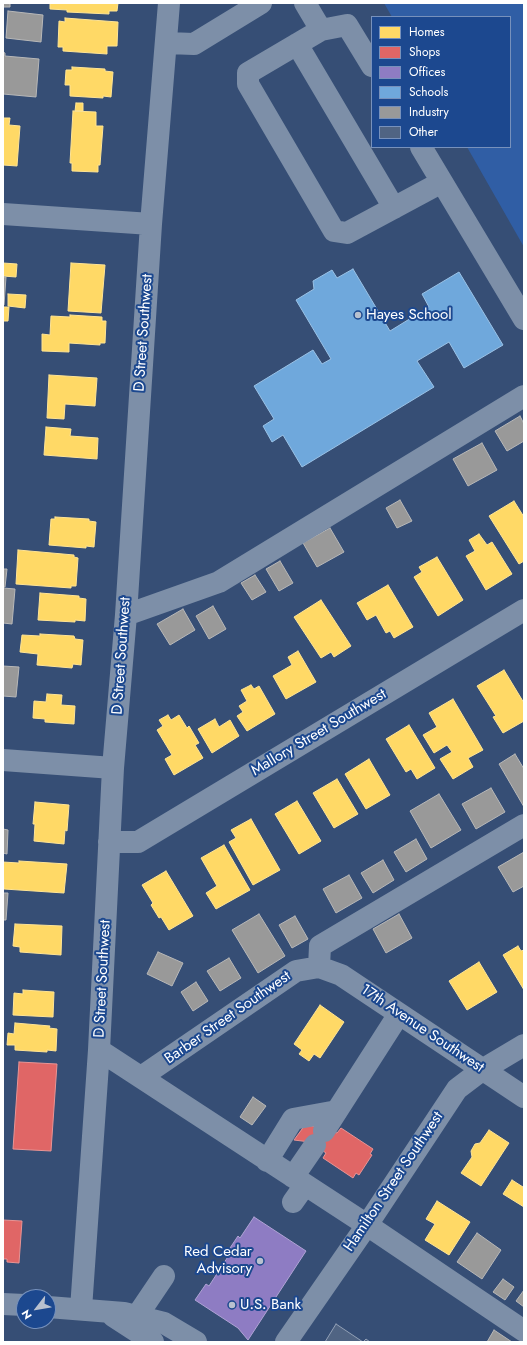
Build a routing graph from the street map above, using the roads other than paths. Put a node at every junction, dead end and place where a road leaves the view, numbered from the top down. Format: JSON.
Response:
{"nodes":[{"id":1,"x":169,"y":3,"type":"edge"},
{"id":2,"x":261,"y":3,"type":"edge"},
{"id":3,"x":305,"y":3,"type":"edge"},
{"id":4,"x":321,"y":30,"type":"junction"},
{"id":5,"x":167,"y":43,"type":"junction"},
{"id":6,"x":297,"y":44,"type":"junction"},
{"id":7,"x":371,"y":64,"type":"edge"},
{"id":8,"x":422,"y":148,"type":"edge"},
{"id":9,"x":442,"y":182,"type":"junction"},
{"id":10,"x":394,"y":208,"type":"junction"},
{"id":11,"x":3,"y":214,"type":"edge"},
{"id":12,"x":151,"y":224,"type":"junction"},
{"id":13,"x":524,"y":319,"type":"edge"},
{"id":14,"x":524,"y":396,"type":"edge"},
{"id":15,"x":524,"y":610,"type":"edge"},
{"id":16,"x":126,"y":615,"type":"junction"},
{"id":17,"x":3,"y":760,"type":"edge"},
{"id":18,"x":113,"y":768,"type":"junction"},
{"id":19,"x":524,"y":825,"type":"edge"},
{"id":20,"x":109,"y":842,"type":"junction"},
{"id":21,"x":318,"y":967,"type":"junction"},
{"id":22,"x":399,"y":1014,"type":"junction"},
{"id":23,"x":524,"y":1045,"type":"edge"},
{"id":24,"x":99,"y":1050,"type":"junction"},
{"id":25,"x":482,"y":1070,"type":"junction"},
{"id":26,"x":141,"y":1077,"type":"junction"},
{"id":27,"x":524,"y":1097,"type":"edge"},
{"id":28,"x":337,"y":1111,"type":"junction"},
{"id":29,"x":267,"y":1160,"type":"junction"},
{"id":30,"x":297,"y":1188,"type":"junction"},
{"id":31,"x":367,"y":1225,"type":"junction"},
{"id":32,"x":164,"y":1276,"type":"dead end"},
{"id":33,"x":3,"y":1304,"type":"edge"},
{"id":34,"x":16,"y":1305,"type":"edge"},
{"id":35,"x":56,"y":1307,"type":"edge"},
{"id":36,"x":81,"y":1309,"type":"junction"},
{"id":37,"x":106,"y":1310,"type":"junction"},
{"id":38,"x":137,"y":1316,"type":"junction"},
{"id":39,"x":524,"y":1331,"type":"edge"},
{"id":40,"x":152,"y":1342,"type":"edge"},
{"id":41,"x":196,"y":1342,"type":"edge"},
{"id":42,"x":286,"y":1342,"type":"edge"}],
"edges":[{"from":1,"to":5,"type":"street","name":"D Street Southwest"},
{"from":2,"to":5,"type":"street"},
{"from":3,"to":4,"type":"street"},
{"from":4,"to":6,"type":"street"},
{"from":4,"to":7,"type":"street"},
{"from":5,"to":12,"type":"street","name":"D Street Southwest"},
{"from":6,"to":10,"type":"street"},
{"from":6,"to":10,"type":"street"},
{"from":8,"to":9,"type":"street"},
{"from":9,"to":10,"type":"street"},
{"from":9,"to":13,"type":"street"},
{"from":11,"to":12,"type":"street"},
{"from":12,"to":16,"type":"street","name":"D Street Southwest"},
{"from":14,"to":16,"type":"street"},
{"from":15,"to":20,"type":"street","name":"Mallory Street Southwest"},
{"from":16,"to":18,"type":"street","name":"D Street Southwest"},
{"from":17,"to":18,"type":"street"},
{"from":18,"to":20,"type":"street","name":"D Street Southwest"},
{"from":19,"to":21,"type":"street"},
{"from":20,"to":24,"type":"street","name":"D Street Southwest"},
{"from":21,"to":22,"type":"street","name":"17th Avenue Southwest"},
{"from":21,"to":26,"type":"street","name":"Barber Street Southwest"},
{"from":22,"to":25,"type":"street","name":"17th Avenue Southwest"},
{"from":22,"to":28,"type":"street"},
{"from":23,"to":25,"type":"street","name":"Hamilton Street Southwest"},
{"from":24,"to":26,"type":"street"},
{"from":24,"to":36,"type":"street","name":"D Street Southwest"},
{"from":25,"to":27,"type":"street","name":"17th Avenue Southwest"},
{"from":25,"to":31,"type":"street","name":"Hamilton Street Southwest"},
{"from":26,"to":29,"type":"street"},
{"from":28,"to":29,"type":"street"},
{"from":28,"to":30,"type":"street"},
{"from":29,"to":30,"type":"street"},
{"from":30,"to":31,"type":"street"},
{"from":31,"to":39,"type":"street"},
{"from":31,"to":42,"type":"street","name":"Hamilton Street Southwest"},
{"from":32,"to":38,"type":"street"},
{"from":33,"to":34,"type":"street"},
{"from":35,"to":36,"type":"street"},
{"from":36,"to":37,"type":"street"},
{"from":37,"to":38,"type":"street"},
{"from":37,"to":40,"type":"street"},
{"from":38,"to":41,"type":"street"}]}
